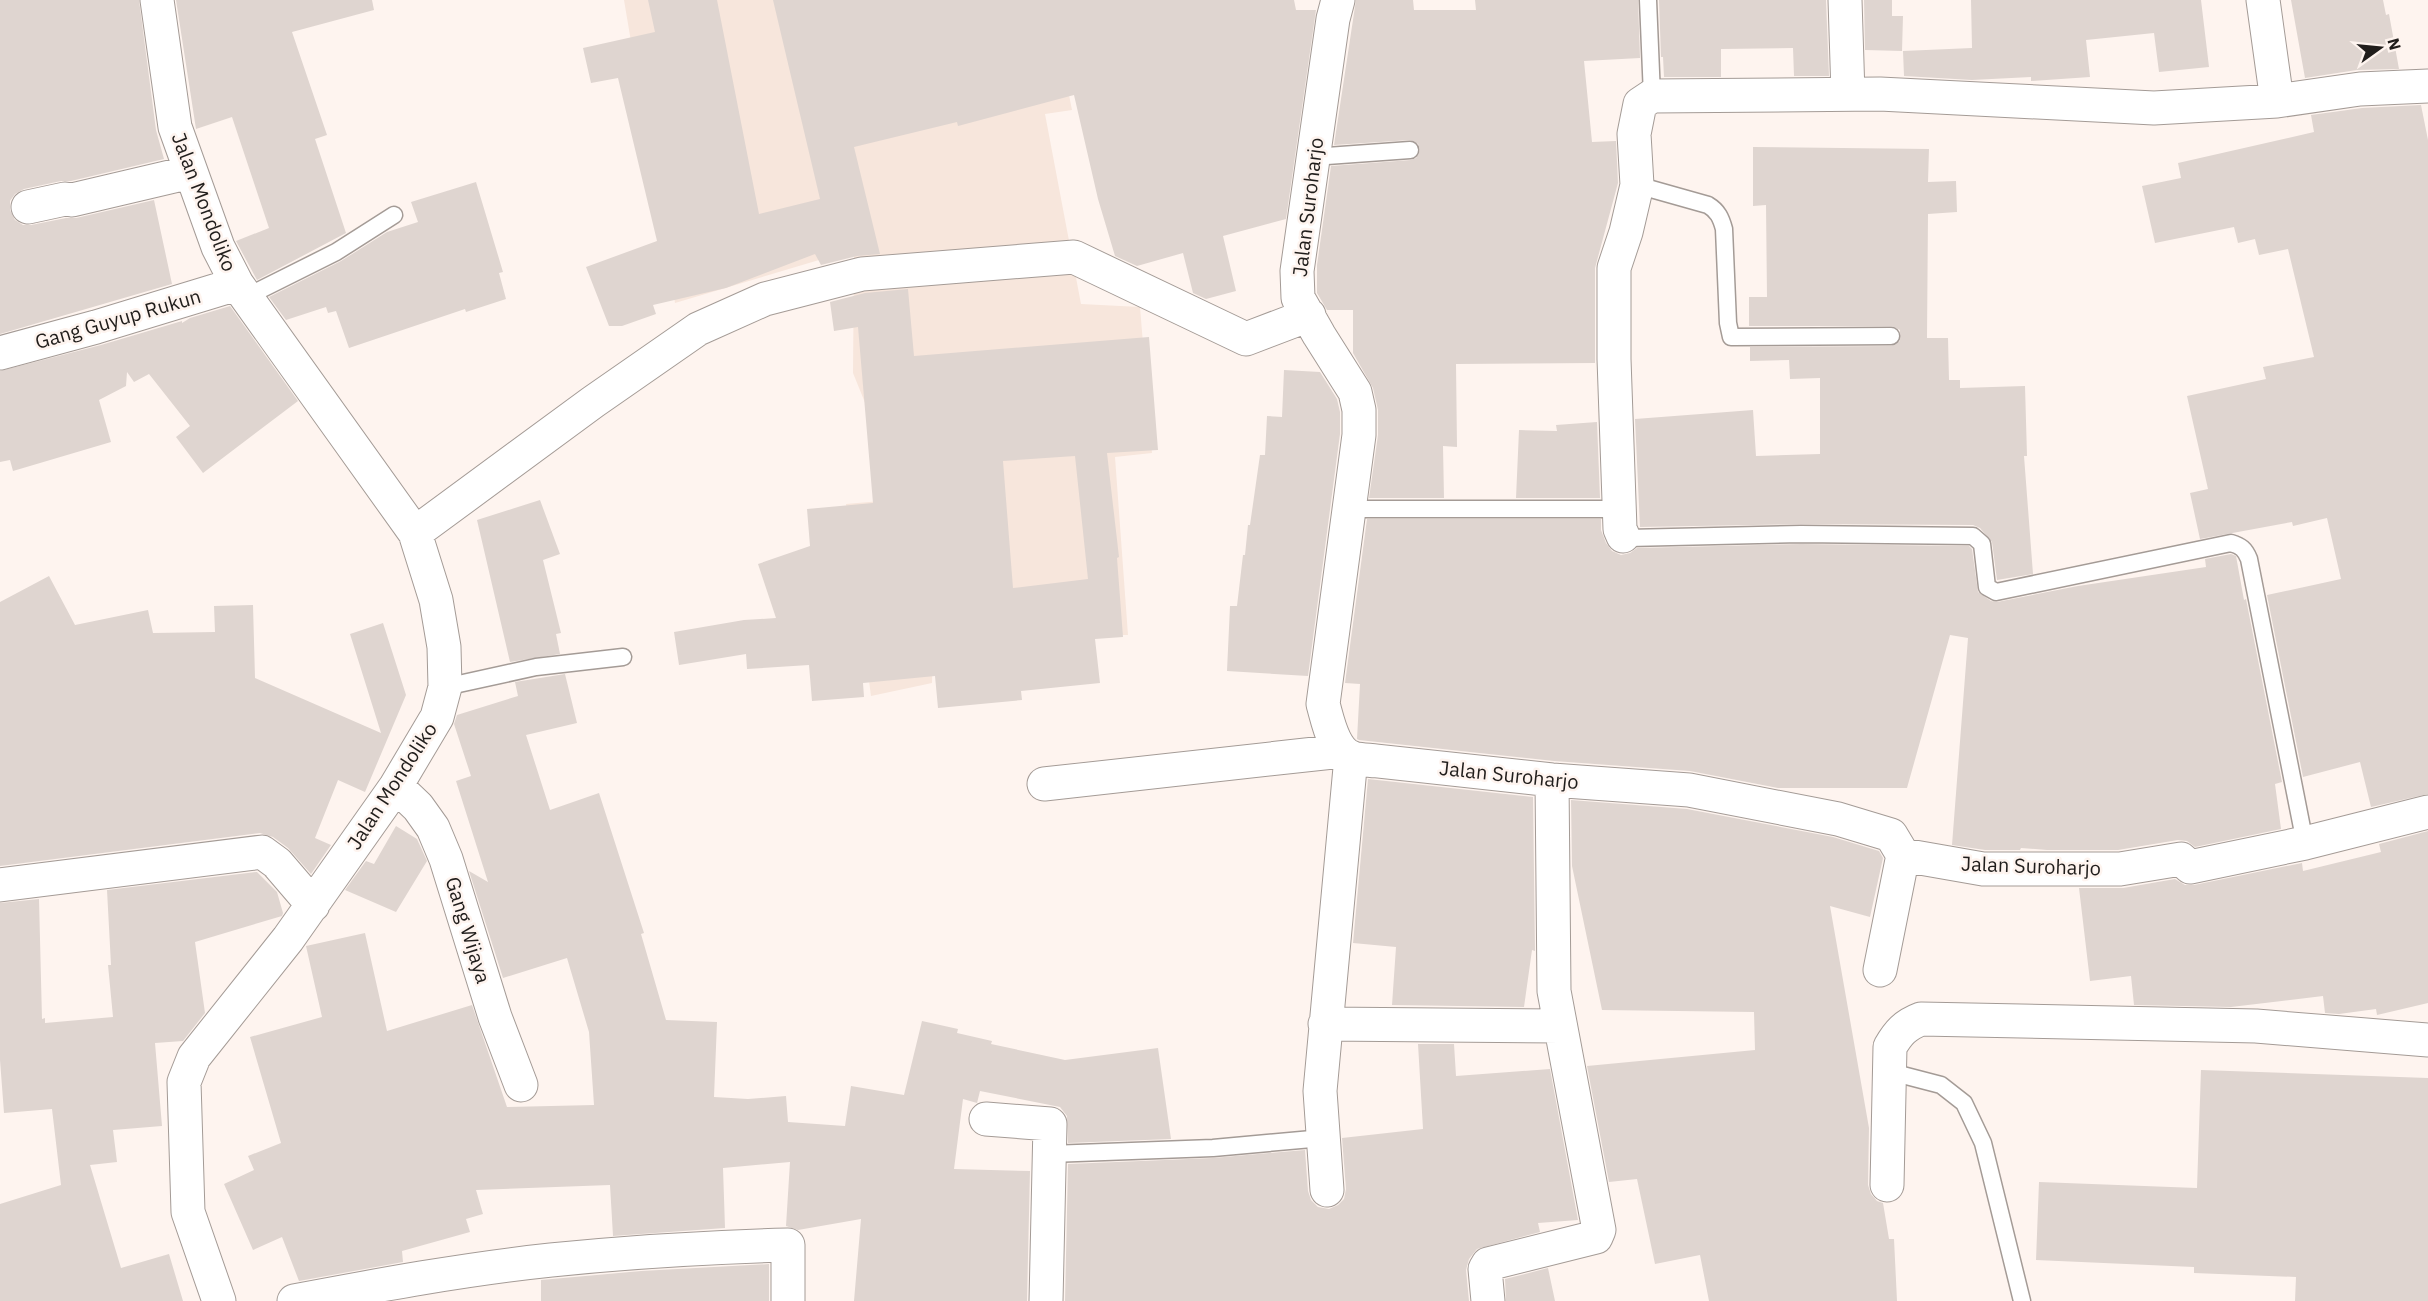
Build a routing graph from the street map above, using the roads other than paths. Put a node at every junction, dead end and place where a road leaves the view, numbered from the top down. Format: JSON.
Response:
{"nodes":[{"id":1,"x":157,"y":0,"type":"edge"},
{"id":2,"x":1338,"y":0,"type":"edge"},
{"id":3,"x":1648,"y":0,"type":"edge"},
{"id":4,"x":1845,"y":0,"type":"edge"},
{"id":5,"x":2263,"y":0,"type":"edge"},
{"id":6,"x":2428,"y":86,"type":"edge"},
{"id":7,"x":1848,"y":94,"type":"junction"},
{"id":8,"x":1652,"y":96,"type":"junction"},
{"id":9,"x":2277,"y":101,"type":"junction"},
{"id":10,"x":1410,"y":150,"type":"dead end"},
{"id":11,"x":1313,"y":157,"type":"junction"},
{"id":12,"x":191,"y":172,"type":"junction"},
{"id":13,"x":1637,"y":185,"type":"junction"},
{"id":14,"x":28,"y":207,"type":"dead end"},
{"id":15,"x":394,"y":216,"type":"dead end"},
{"id":16,"x":242,"y":290,"type":"junction"},
{"id":17,"x":1309,"y":315,"type":"junction"},
{"id":18,"x":1891,"y":336,"type":"dead end"},
{"id":19,"x":0,"y":353,"type":"edge"},
{"id":20,"x":1349,"y":509,"type":"junction"},
{"id":21,"x":1621,"y":522,"type":"junction"},
{"id":22,"x":416,"y":533,"type":"junction"},
{"id":23,"x":623,"y":657,"type":"dead end"},
{"id":24,"x":445,"y":687,"type":"junction"},
{"id":25,"x":1346,"y":754,"type":"junction"},
{"id":26,"x":1552,"y":780,"type":"junction"},
{"id":27,"x":1044,"y":784,"type":"dead end"},
{"id":28,"x":396,"y":786,"type":"junction"},
{"id":29,"x":2428,"y":813,"type":"edge"},
{"id":30,"x":2305,"y":843,"type":"junction"},
{"id":31,"x":1903,"y":855,"type":"junction"},
{"id":32,"x":0,"y":885,"type":"edge"},
{"id":33,"x":313,"y":905,"type":"junction"},
{"id":34,"x":1880,"y":969,"type":"dead end"},
{"id":35,"x":1325,"y":1024,"type":"junction"},
{"id":36,"x":1560,"y":1026,"type":"junction"},
{"id":37,"x":2428,"y":1040,"type":"edge"},
{"id":38,"x":1891,"y":1072,"type":"junction"},
{"id":39,"x":520,"y":1085,"type":"dead end"},
{"id":40,"x":986,"y":1119,"type":"dead end"},
{"id":41,"x":1323,"y":1138,"type":"junction"},
{"id":42,"x":1050,"y":1154,"type":"junction"},
{"id":43,"x":1887,"y":1185,"type":"dead end"},
{"id":44,"x":1327,"y":1190,"type":"dead end"},
{"id":45,"x":1487,"y":1292,"type":"edge"},
{"id":46,"x":219,"y":1301,"type":"edge"},
{"id":47,"x":294,"y":1301,"type":"edge"},
{"id":48,"x":789,"y":1301,"type":"edge"},
{"id":49,"x":1046,"y":1301,"type":"edge"},
{"id":50,"x":2022,"y":1301,"type":"edge"}],
"edges":[{"from":1,"to":12,"type":"street","name":"Jalan Mondoliko"},
{"from":2,"to":11,"type":"street","name":"Jalan Suroharjo"},
{"from":3,"to":8,"type":"lane"},
{"from":4,"to":7,"type":"street"},
{"from":5,"to":9,"type":"street"},
{"from":6,"to":9,"type":"street"},
{"from":7,"to":8,"type":"street"},
{"from":7,"to":9,"type":"street"},
{"from":8,"to":13,"type":"street"},
{"from":10,"to":11,"type":"lane"},
{"from":11,"to":17,"type":"street","name":"Jalan Suroharjo"},
{"from":12,"to":14,"type":"street"},
{"from":12,"to":16,"type":"street","name":"Jalan Mondoliko"},
{"from":13,"to":18,"type":"lane"},
{"from":13,"to":21,"type":"street"},
{"from":15,"to":16,"type":"lane"},
{"from":16,"to":19,"type":"street","name":"Gang Guyup Rukun"},
{"from":16,"to":22,"type":"street","name":"Jalan Mondoliko"},
{"from":17,"to":20,"type":"street","name":"Jalan Suroharjo"},
{"from":17,"to":22,"type":"street"},
{"from":20,"to":21,"type":"lane"},
{"from":20,"to":25,"type":"street","name":"Jalan Suroharjo"},
{"from":21,"to":30,"type":"lane"},
{"from":22,"to":24,"type":"street","name":"Jalan Mondoliko"},
{"from":23,"to":24,"type":"lane"},
{"from":24,"to":28,"type":"street","name":"Jalan Mondoliko"},
{"from":25,"to":26,"type":"street","name":"Jalan Suroharjo"},
{"from":25,"to":27,"type":"street"},
{"from":25,"to":35,"type":"street"},
{"from":26,"to":31,"type":"street","name":"Jalan Suroharjo"},
{"from":26,"to":36,"type":"street"},
{"from":28,"to":33,"type":"street","name":"Jalan Mondoliko"},
{"from":28,"to":39,"type":"street","name":"Gang Wijaya"},
{"from":29,"to":30,"type":"street","name":"Jalan Suroharjo"},
{"from":30,"to":31,"type":"street","name":"Jalan Suroharjo"},
{"from":31,"to":34,"type":"street"},
{"from":32,"to":33,"type":"street"},
{"from":33,"to":46,"type":"street","name":"Jalan Mondoliko"},
{"from":35,"to":36,"type":"street"},
{"from":35,"to":41,"type":"street"},
{"from":36,"to":45,"type":"street"},
{"from":37,"to":38,"type":"street"},
{"from":38,"to":43,"type":"street"},
{"from":38,"to":50,"type":"lane"},
{"from":40,"to":42,"type":"street"},
{"from":41,"to":42,"type":"lane"},
{"from":41,"to":44,"type":"street"},
{"from":42,"to":49,"type":"street"},
{"from":47,"to":48,"type":"street"}]}
